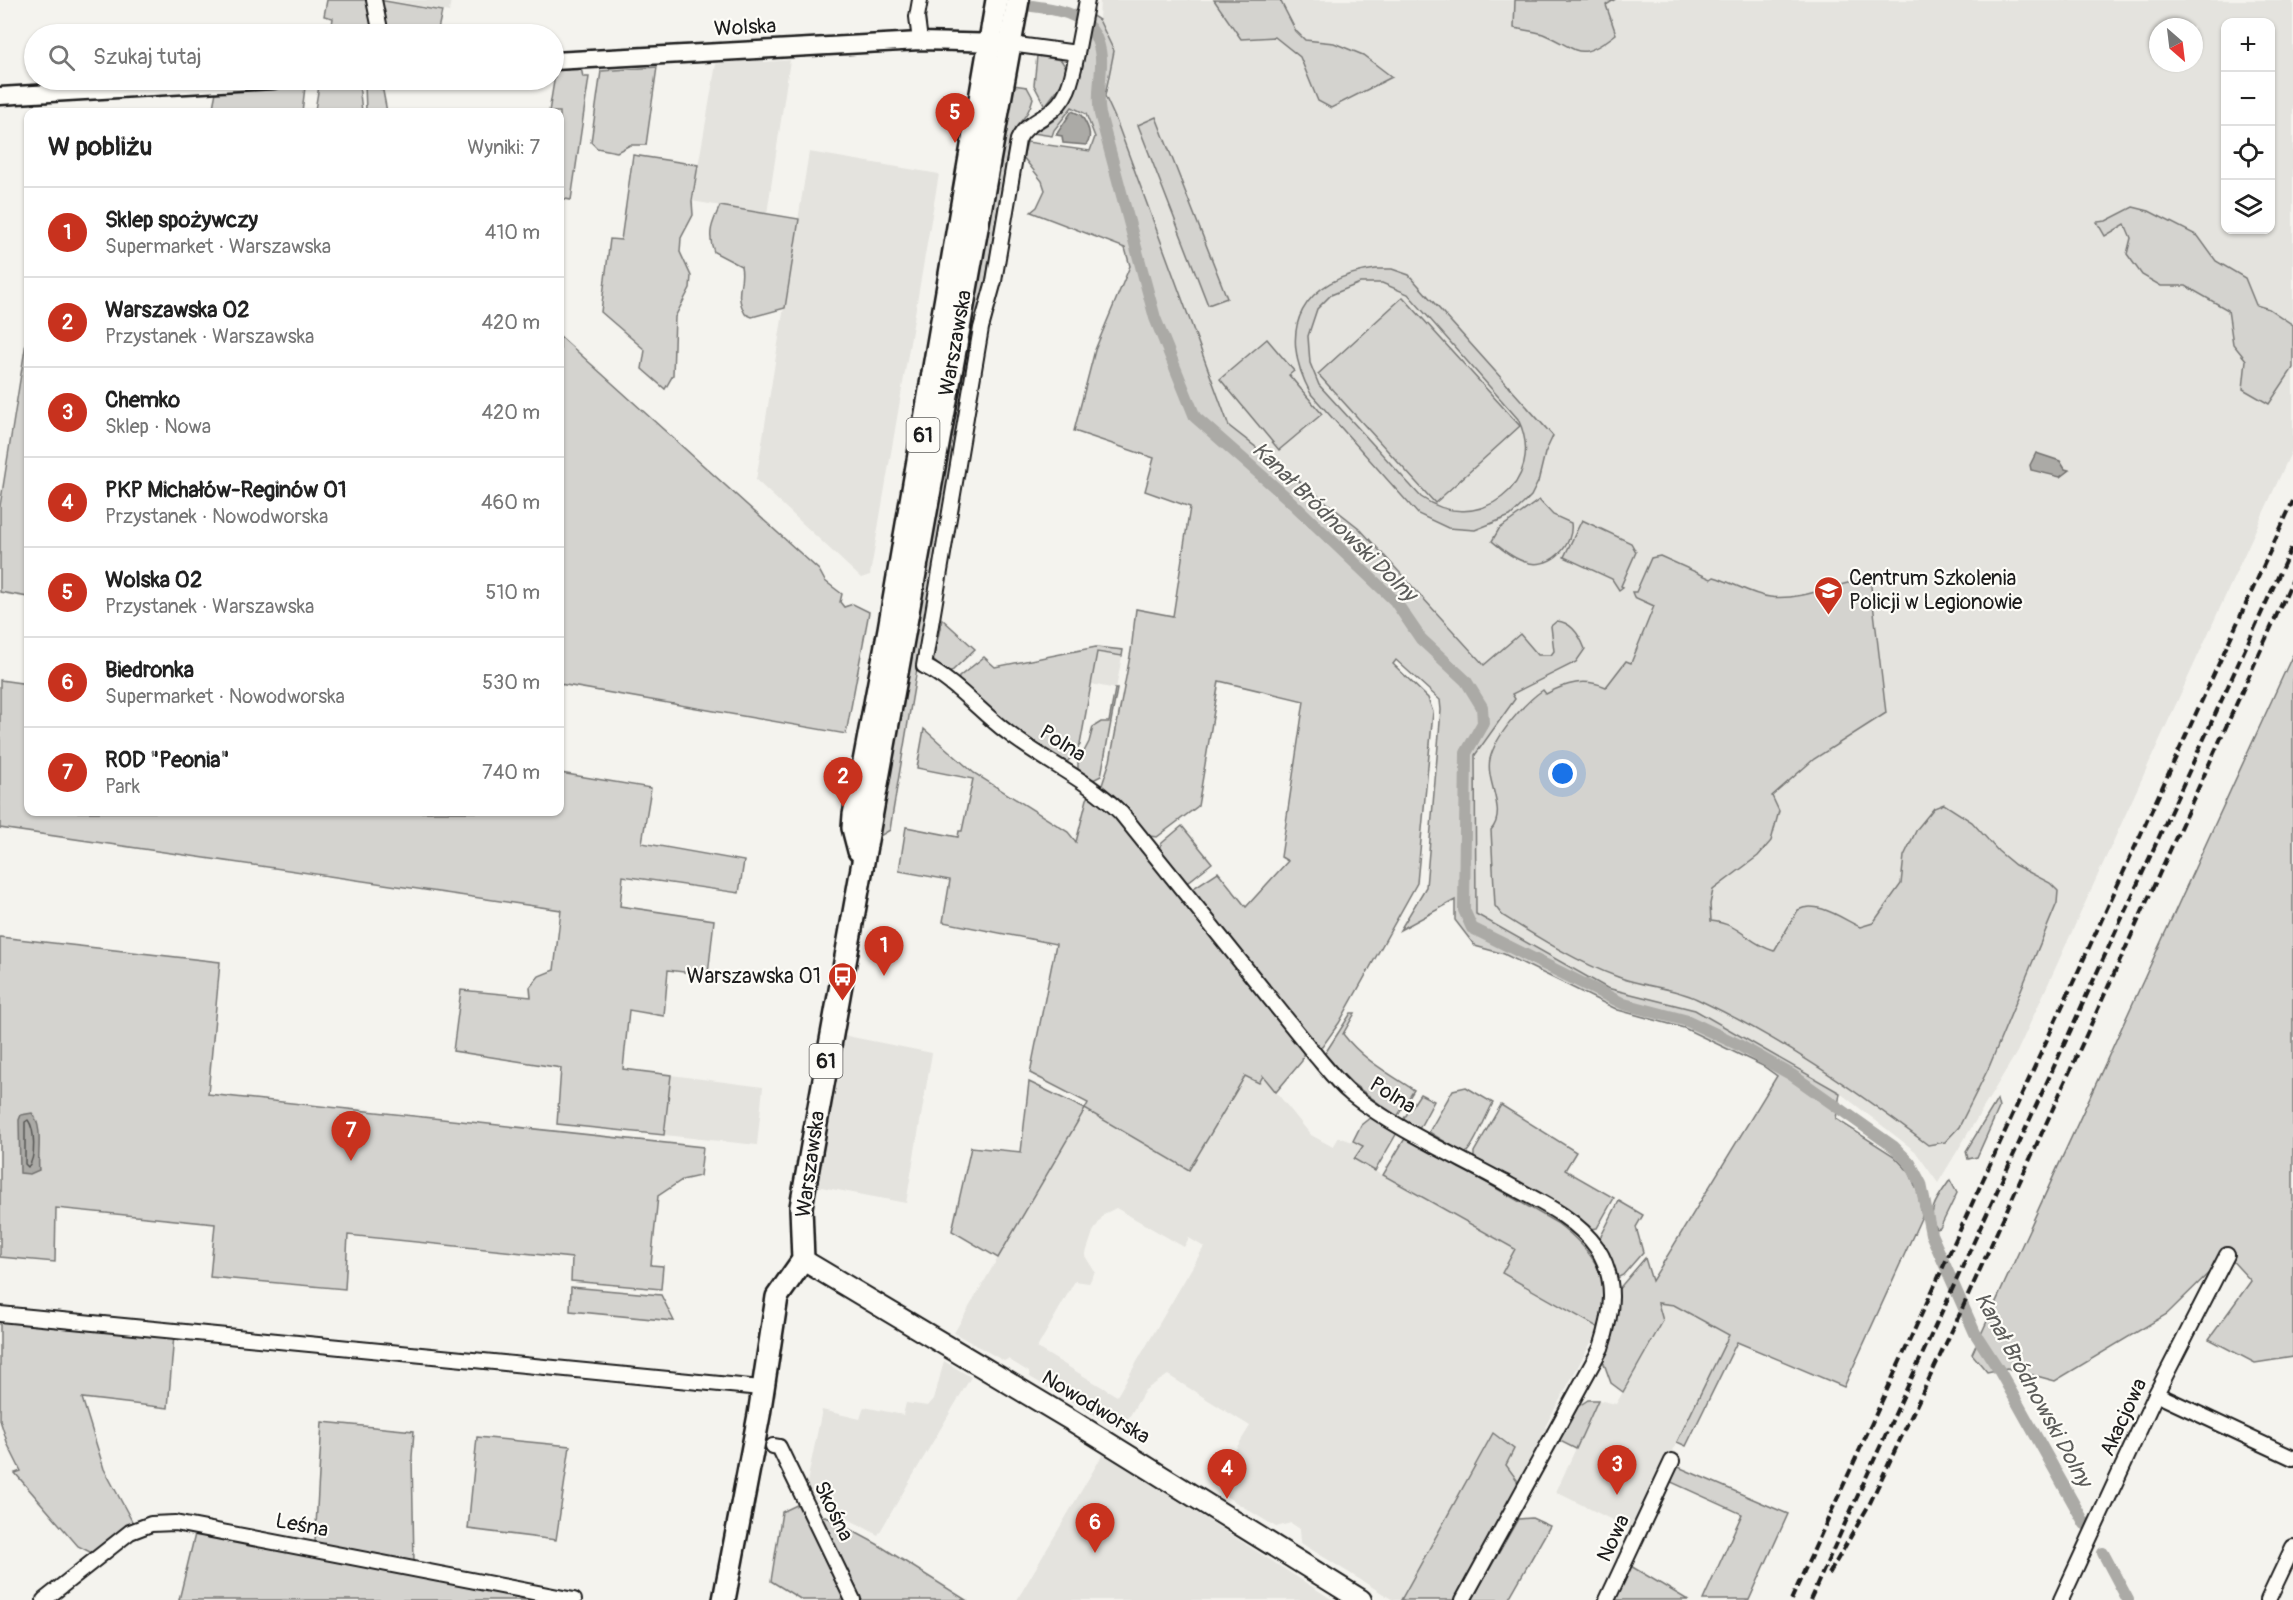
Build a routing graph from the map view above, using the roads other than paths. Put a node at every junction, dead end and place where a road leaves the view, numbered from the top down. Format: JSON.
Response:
{"nodes":[{"id":1,"x":374,"y":0,"type":"edge"},
{"id":2,"x":920,"y":0,"type":"edge"},
{"id":3,"x":1086,"y":5,"type":"edge"},
{"id":4,"x":1006,"y":9,"type":"edge"},
{"id":5,"x":379,"y":24,"type":"edge"},
{"id":6,"x":920,"y":41,"type":"junction"},
{"id":7,"x":1000,"y":42,"type":"junction"},
{"id":8,"x":1078,"y":47,"type":"junction"},
{"id":9,"x":564,"y":61,"type":"edge"},
{"id":10,"x":102,"y":90,"type":"edge"},
{"id":11,"x":0,"y":96,"type":"edge"},
{"id":12,"x":2227,"y":1255,"type":"dead end"},
{"id":13,"x":803,"y":1260,"type":"junction"},
{"id":14,"x":0,"y":1314,"type":"edge"},
{"id":15,"x":761,"y":1388,"type":"junction"},
{"id":16,"x":2156,"y":1394,"type":"junction"},
{"id":17,"x":773,"y":1446,"type":"dead end"},
{"id":18,"x":2293,"y":1458,"type":"edge"},
{"id":19,"x":1672,"y":1461,"type":"dead end"},
{"id":20,"x":2293,"y":1548,"type":"edge"},
{"id":21,"x":44,"y":1600,"type":"edge"},
{"id":22,"x":574,"y":1600,"type":"edge"},
{"id":23,"x":724,"y":1600,"type":"edge"},
{"id":24,"x":853,"y":1600,"type":"edge"},
{"id":25,"x":1361,"y":1600,"type":"edge"},
{"id":26,"x":1463,"y":1600,"type":"edge"},
{"id":27,"x":1607,"y":1600,"type":"edge"},
{"id":28,"x":2061,"y":1600,"type":"edge"},
{"id":29,"x":2268,"y":1600,"type":"edge"}],
"edges":[{"from":1,"to":5,"type":"street"},
{"from":2,"to":6,"type":"street"},
{"from":3,"to":8,"type":"street"},
{"from":4,"to":7,"type":"main road","name":"Warszawska","number":"61"},
{"from":6,"to":7,"type":"street","name":"Wolska"},
{"from":6,"to":9,"type":"street","name":"Wolska"},
{"from":7,"to":8,"type":"street"},
{"from":7,"to":13,"type":"main road","name":"Warszawska","number":"61"},
{"from":8,"to":26,"type":"street","name":"Polna"},
{"from":10,"to":11,"type":"street"},
{"from":12,"to":16,"type":"street","name":"Akacjowa"},
{"from":13,"to":15,"type":"main road"},
{"from":13,"to":25,"type":"main road","name":"Nowodworska"},
{"from":14,"to":15,"type":"street"},
{"from":15,"to":23,"type":"main road"},
{"from":16,"to":18,"type":"street"},
{"from":16,"to":28,"type":"street","name":"Akacjowa"},
{"from":17,"to":24,"type":"street","name":"Skośna"},
{"from":19,"to":27,"type":"street","name":"Nowa"},
{"from":20,"to":29,"type":"street"},
{"from":21,"to":22,"type":"street","name":"Leśna"}]}
